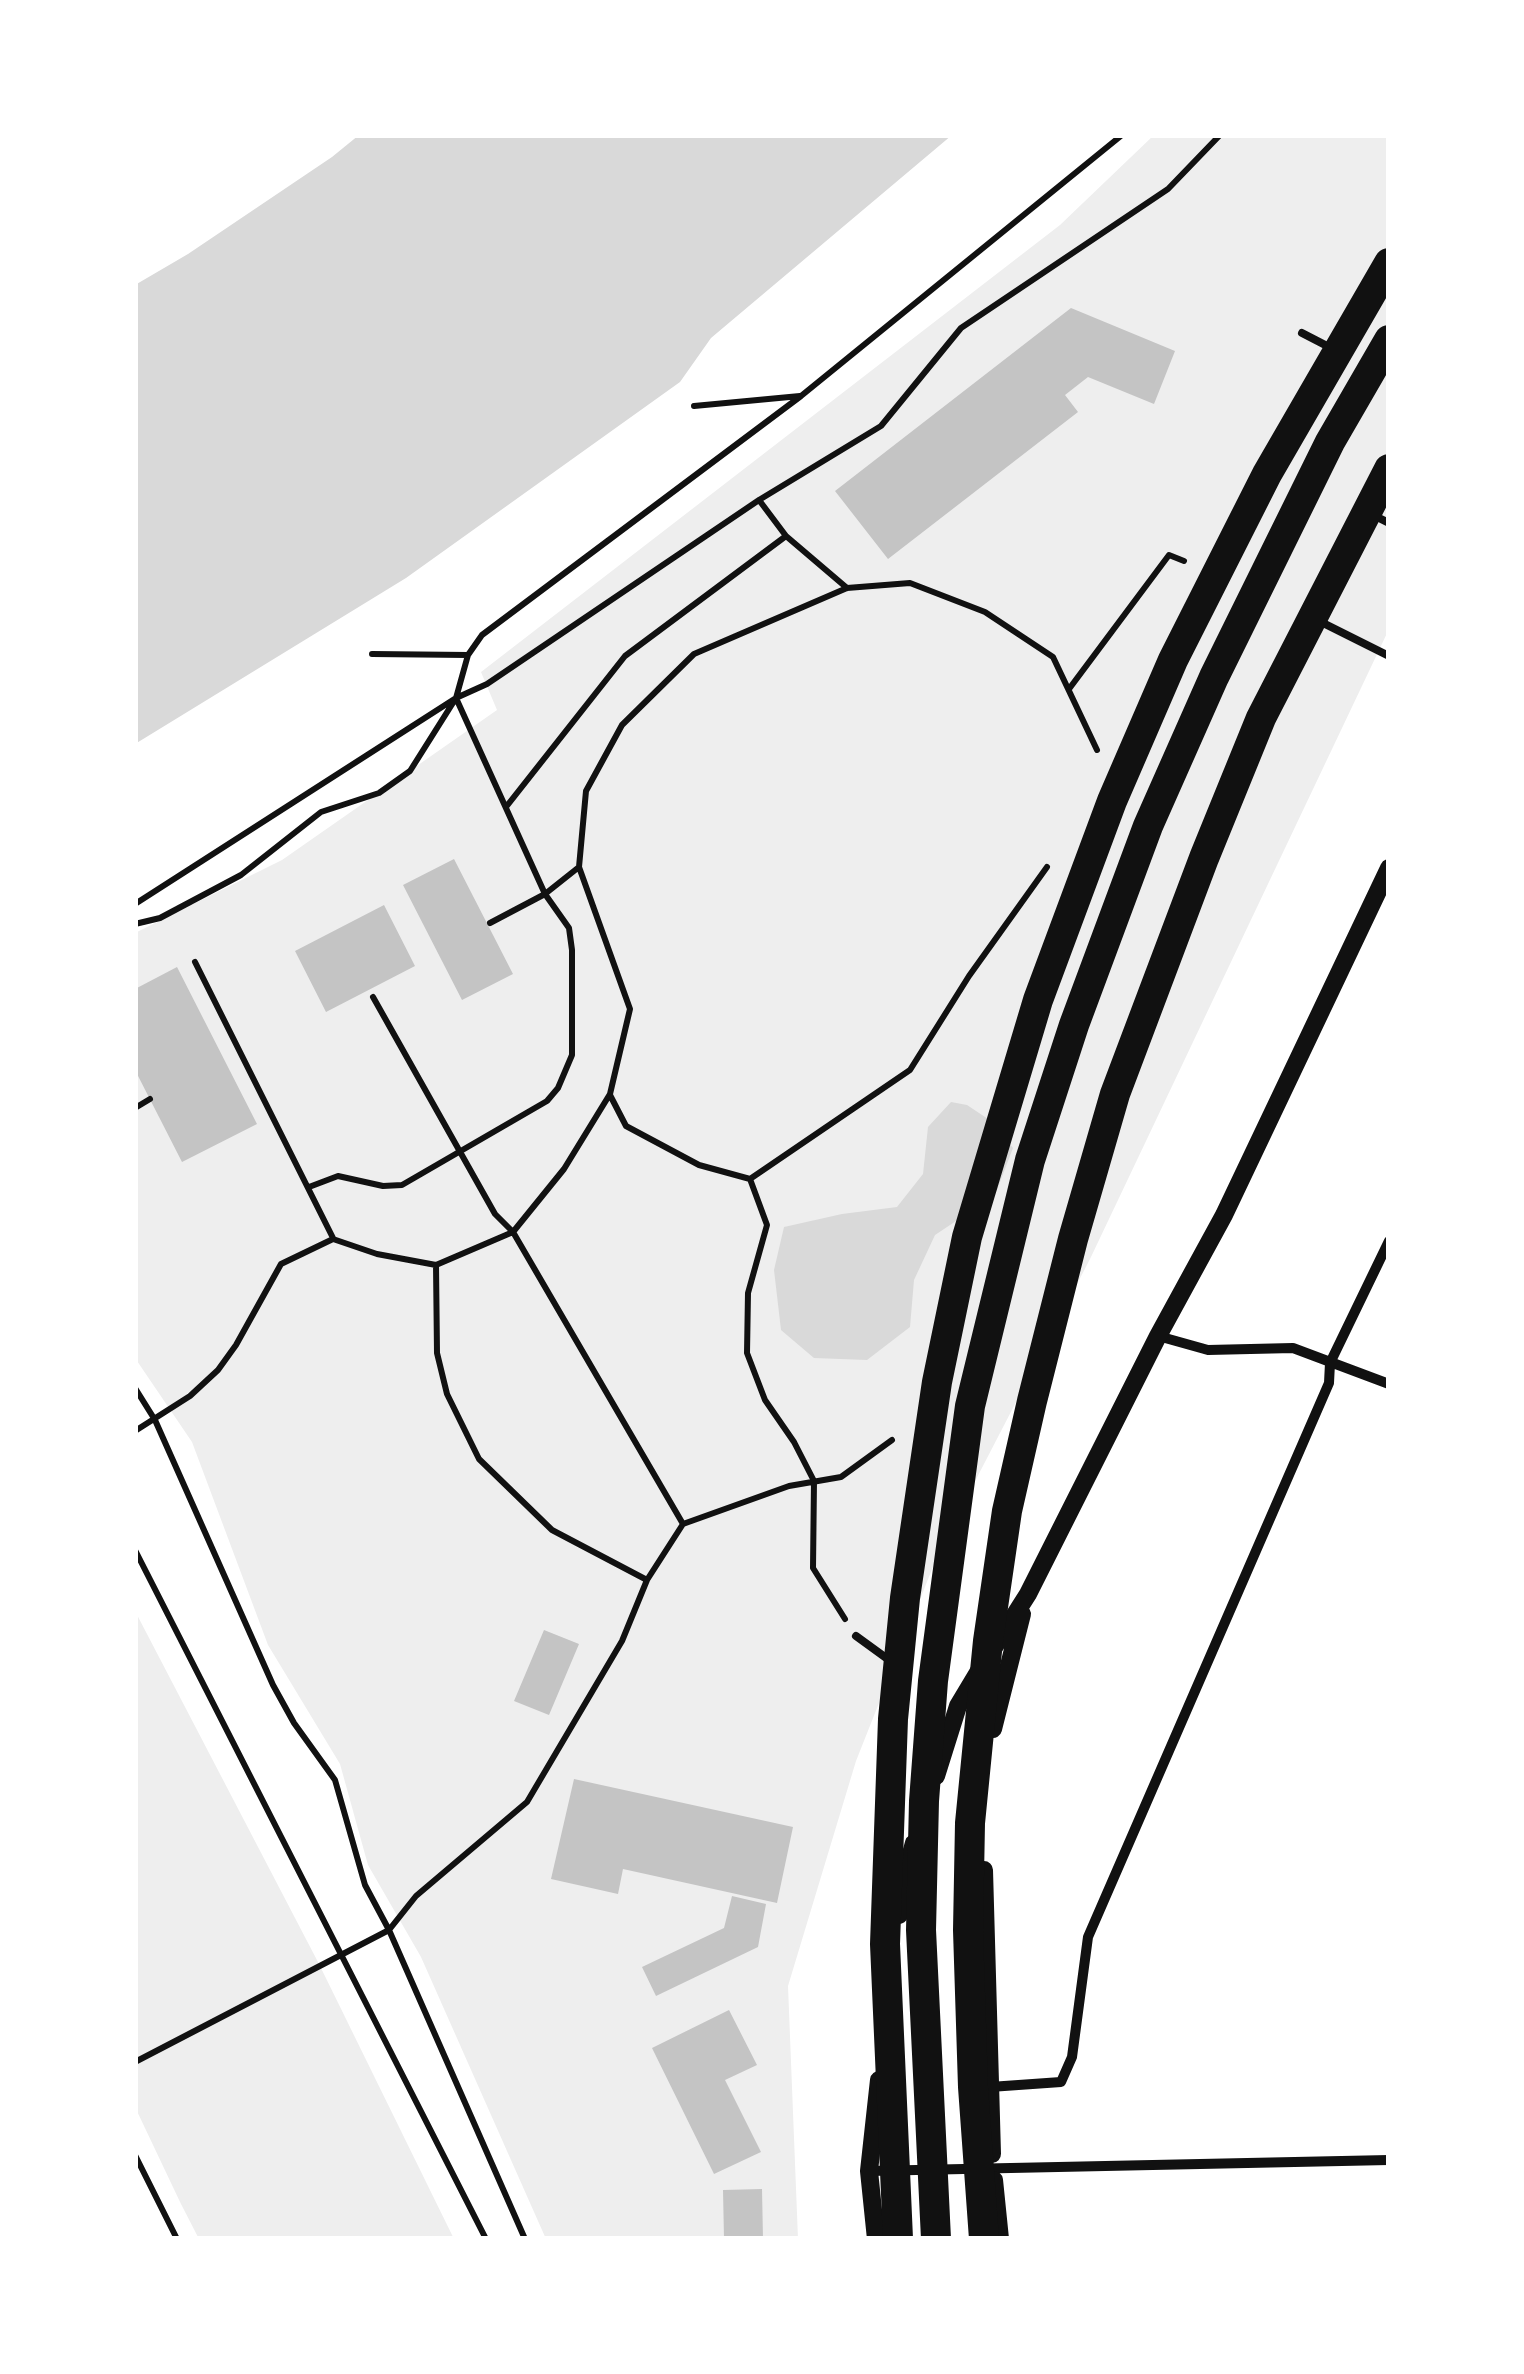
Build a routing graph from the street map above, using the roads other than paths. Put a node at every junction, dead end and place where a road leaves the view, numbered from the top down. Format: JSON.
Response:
{"nodes":[{"id":1,"x":1389,"y":263,"type":"edge"},
{"id":2,"x":1302,"y":333,"type":"dead end"},
{"id":3,"x":1389,"y":340,"type":"edge"},
{"id":4,"x":1389,"y":377,"type":"edge"},
{"id":5,"x":1389,"y":468,"type":"edge"},
{"id":6,"x":1389,"y":480,"type":"edge"},
{"id":7,"x":1370,"y":514,"type":"junction"},
{"id":8,"x":1389,"y":522,"type":"edge"},
{"id":9,"x":1389,"y":656,"type":"edge"},
{"id":10,"x":1389,"y":868,"type":"edge"},
{"id":11,"x":1389,"y":1241,"type":"edge"},
{"id":12,"x":1158,"y":1336,"type":"junction"},
{"id":13,"x":1330,"y":1362,"type":"junction"},
{"id":14,"x":1389,"y":1384,"type":"edge"},
{"id":15,"x":1028,"y":1594,"type":"junction"},
{"id":16,"x":856,"y":1636,"type":"road end"},
{"id":17,"x":902,"y":1670,"type":"dead end"},
{"id":18,"x":917,"y":1681,"type":"dead end"},
{"id":19,"x":958,"y":1706,"type":"junction"},
{"id":20,"x":989,"y":2087,"type":"junction"},
{"id":21,"x":1389,"y":2160,"type":"edge"},
{"id":22,"x":993,"y":2170,"type":"junction"},
{"id":23,"x":870,"y":2171,"type":"junction"},
{"id":24,"x":876,"y":2239,"type":"edge"},
{"id":25,"x":898,"y":2239,"type":"edge"},
{"id":26,"x":936,"y":2239,"type":"edge"},
{"id":27,"x":984,"y":2239,"type":"edge"},
{"id":28,"x":1000,"y":2239,"type":"edge"}],
"edges":[{"from":1,"to":25,"type":"highway"},
{"from":2,"to":4,"type":"lane"},
{"from":3,"to":26,"type":"highway"},
{"from":5,"to":27,"type":"highway"},
{"from":6,"to":7,"type":"lane"},
{"from":7,"to":8,"type":"lane"},
{"from":7,"to":9,"type":"lane"},
{"from":10,"to":12,"type":"street"},
{"from":11,"to":13,"type":"street"},
{"from":12,"to":13,"type":"street"},
{"from":12,"to":15,"type":"street"},
{"from":13,"to":14,"type":"street"},
{"from":13,"to":20,"type":"street"},
{"from":15,"to":19,"type":"street"},
{"from":15,"to":20,"type":"street"},
{"from":16,"to":17,"type":"lane"},
{"from":18,"to":19,"type":"lane"},
{"from":19,"to":23,"type":"street"},
{"from":20,"to":22,"type":"street"},
{"from":21,"to":22,"type":"street"},
{"from":22,"to":23,"type":"street"},
{"from":22,"to":28,"type":"street"},
{"from":23,"to":24,"type":"street"}]}
